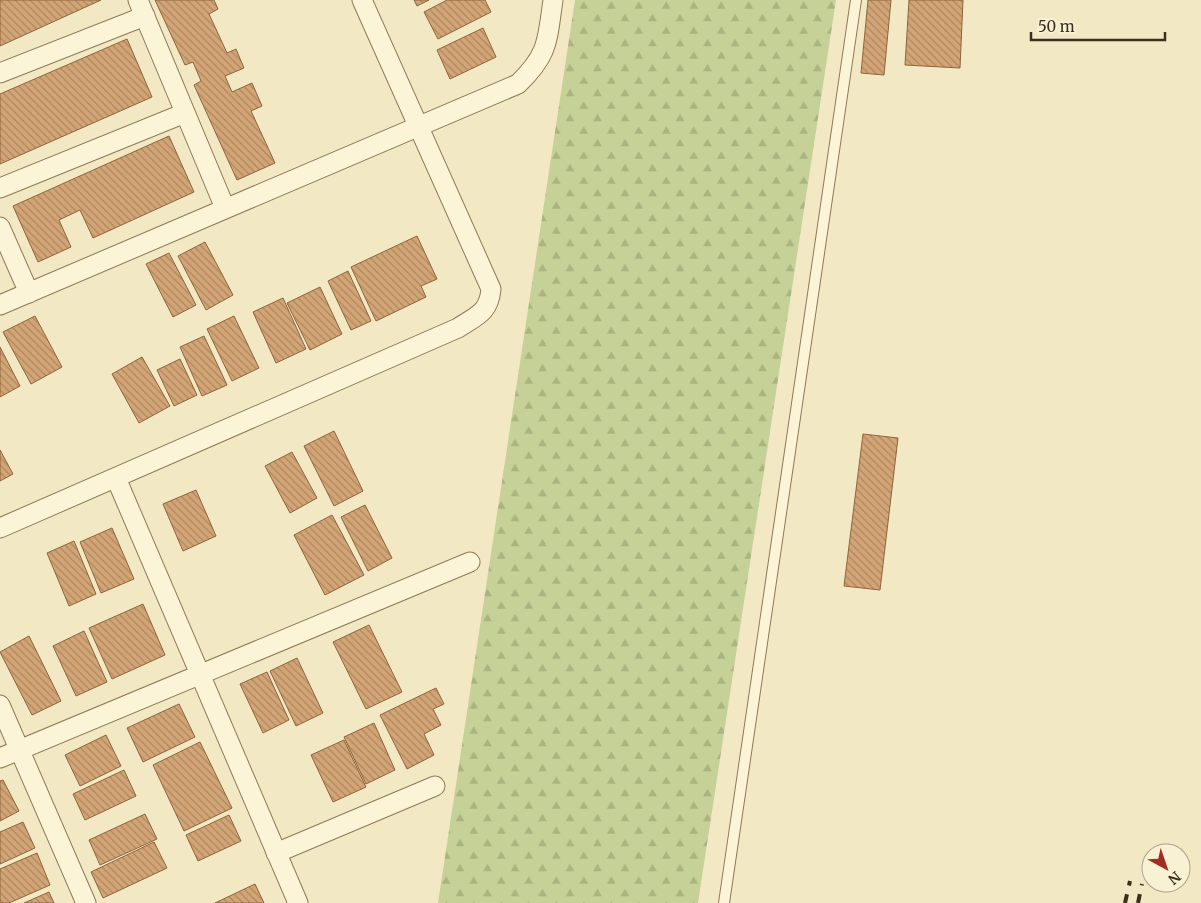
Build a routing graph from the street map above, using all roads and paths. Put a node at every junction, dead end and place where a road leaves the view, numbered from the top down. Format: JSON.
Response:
{"nodes":[{"id":1,"x":362,"y":0,"type":"edge"},
{"id":2,"x":553,"y":0,"type":"edge"},
{"id":3,"x":856,"y":0,"type":"edge"},
{"id":4,"x":141,"y":8,"type":"edge"},
{"id":5,"x":0,"y":73,"type":"edge"},
{"id":6,"x":185,"y":113,"type":"junction"},
{"id":7,"x":418,"y":125,"type":"junction"},
{"id":8,"x":0,"y":188,"type":"edge"},
{"id":9,"x":225,"y":208,"type":"junction"},
{"id":10,"x":0,"y":227,"type":"edge"},
{"id":11,"x":29,"y":292,"type":"junction"},
{"id":12,"x":0,"y":305,"type":"edge"},
{"id":13,"x":116,"y":478,"type":"junction"},
{"id":14,"x":0,"y":528,"type":"edge"},
{"id":15,"x":470,"y":562,"type":"dead end"},
{"id":16,"x":200,"y":674,"type":"junction"},
{"id":17,"x":0,"y":705,"type":"edge"},
{"id":18,"x":20,"y":750,"type":"junction"},
{"id":19,"x":0,"y":758,"type":"edge"},
{"id":20,"x":435,"y":786,"type":"dead end"},
{"id":21,"x":276,"y":853,"type":"junction"},
{"id":22,"x":86,"y":903,"type":"edge"},
{"id":23,"x":298,"y":903,"type":"edge"},
{"id":24,"x":724,"y":903,"type":"edge"}],
"edges":[{"from":1,"to":7,"type":"street"},
{"from":2,"to":7,"type":"street"},
{"from":3,"to":24,"type":"lane"},
{"from":4,"to":5,"type":"street"},
{"from":4,"to":6,"type":"street"},
{"from":6,"to":8,"type":"street"},
{"from":6,"to":9,"type":"street"},
{"from":7,"to":9,"type":"street"},
{"from":7,"to":13,"type":"street"},
{"from":9,"to":11,"type":"street"},
{"from":10,"to":11,"type":"street"},
{"from":11,"to":12,"type":"street"},
{"from":13,"to":14,"type":"street"},
{"from":13,"to":16,"type":"street"},
{"from":15,"to":16,"type":"street"},
{"from":16,"to":18,"type":"street"},
{"from":16,"to":21,"type":"street"},
{"from":17,"to":18,"type":"street"},
{"from":18,"to":19,"type":"street"},
{"from":18,"to":22,"type":"street"},
{"from":20,"to":21,"type":"street"},
{"from":21,"to":23,"type":"street"}]}
